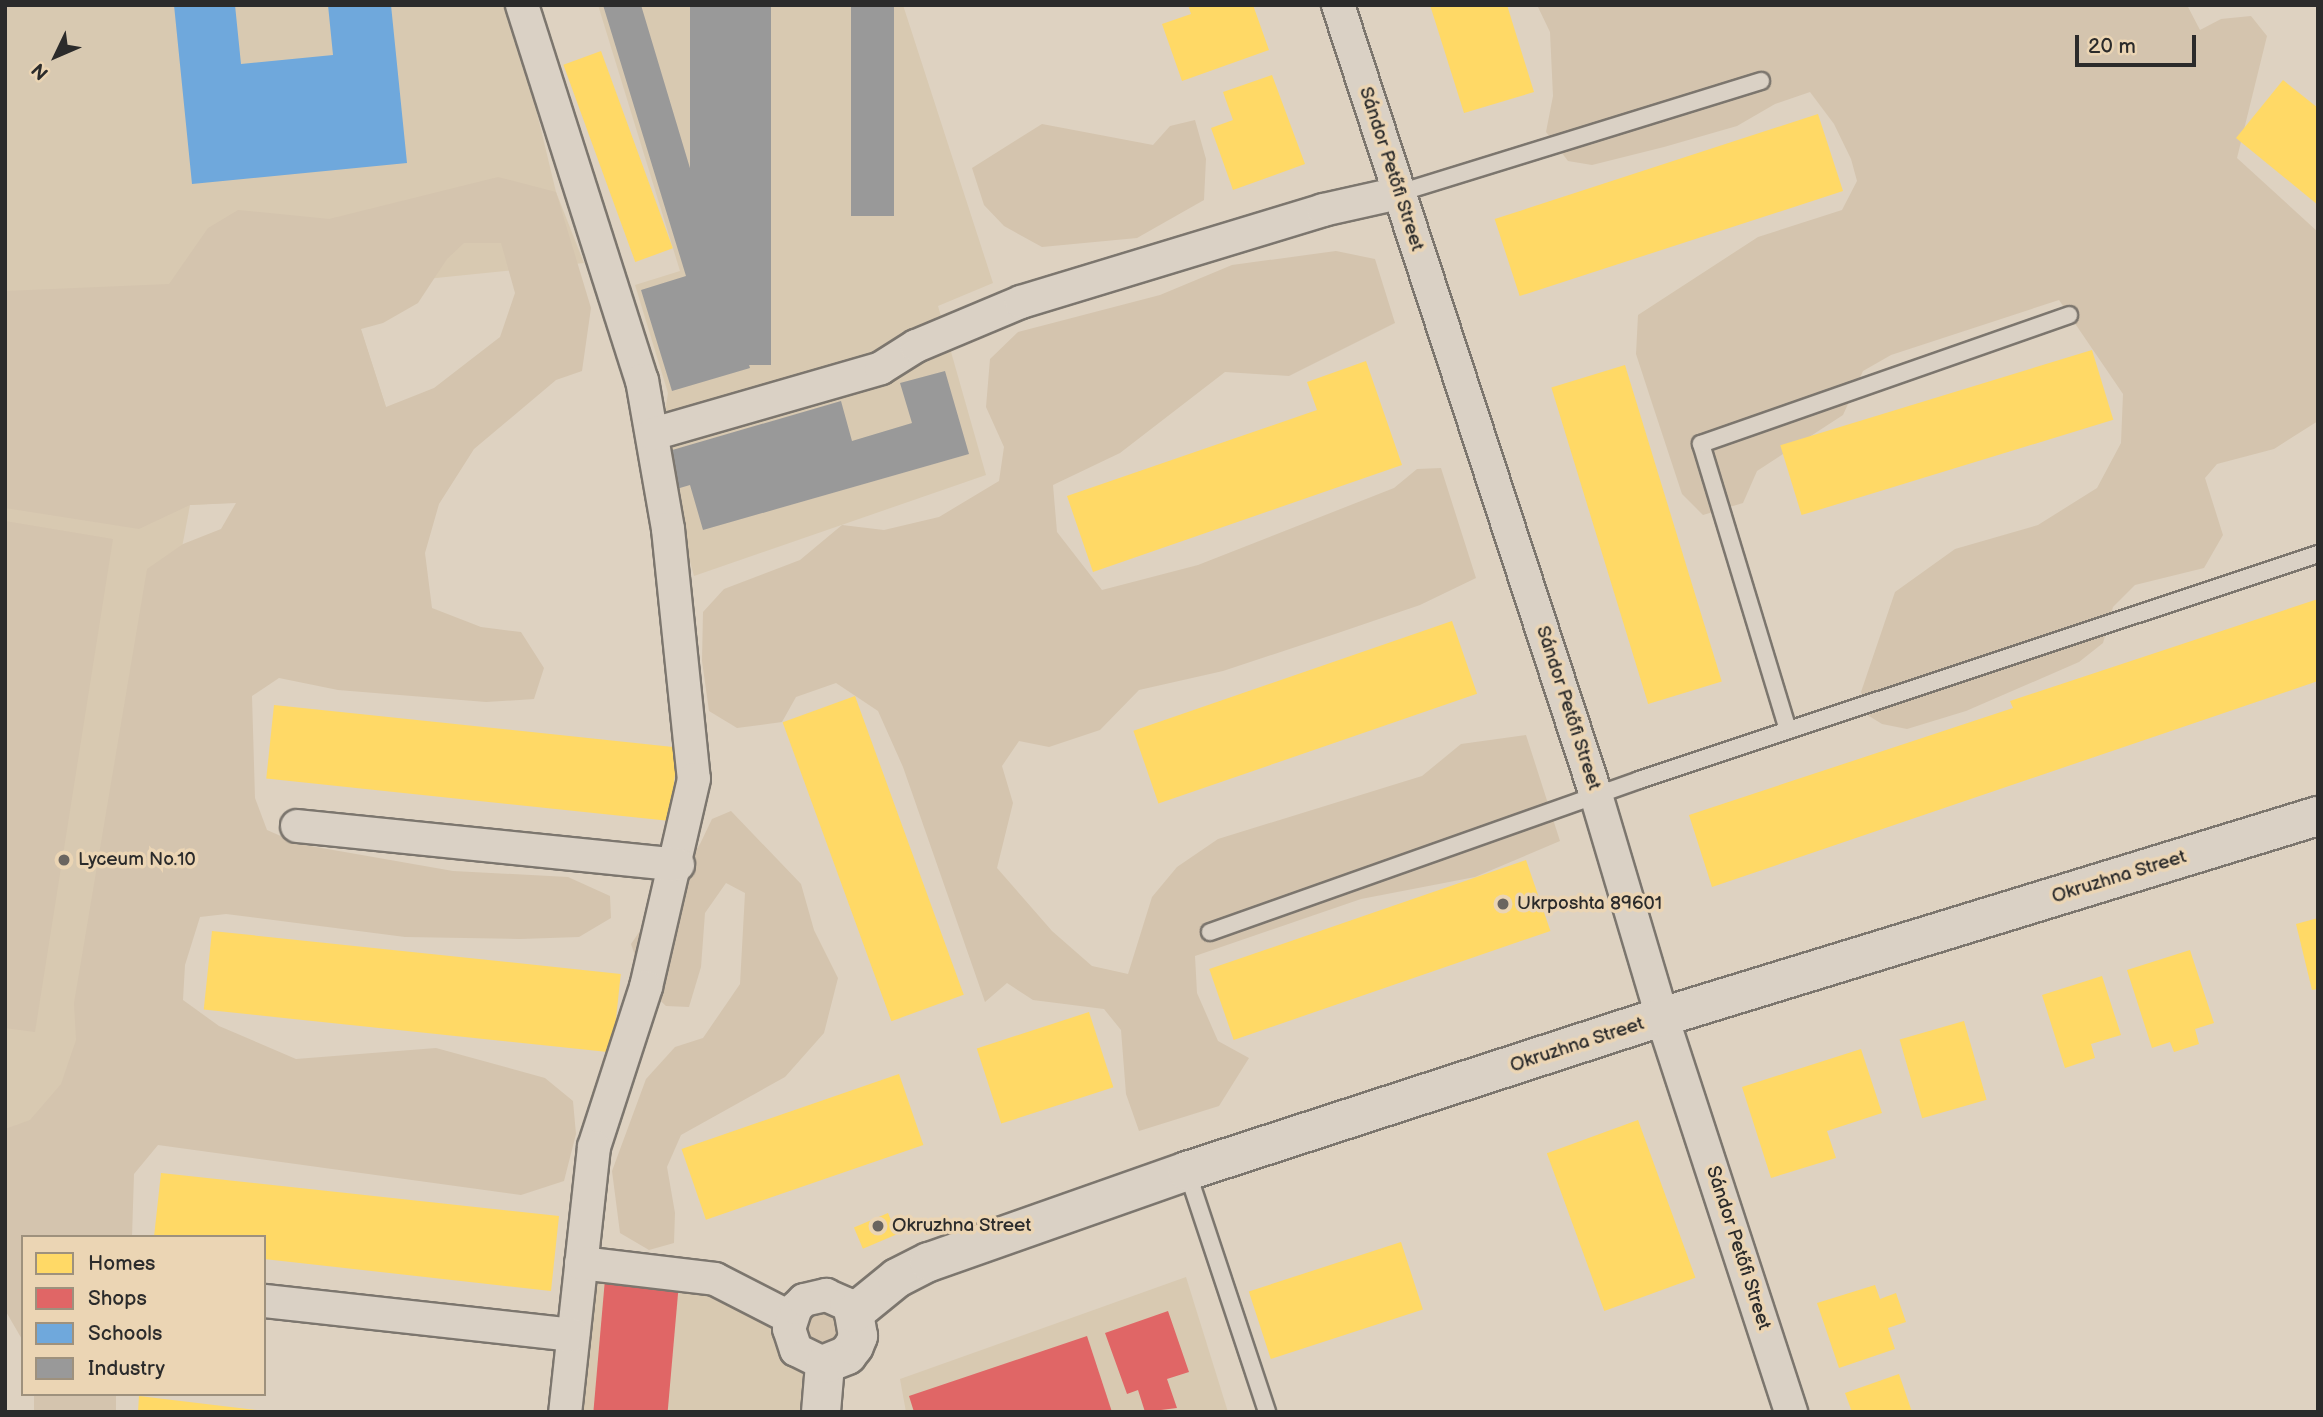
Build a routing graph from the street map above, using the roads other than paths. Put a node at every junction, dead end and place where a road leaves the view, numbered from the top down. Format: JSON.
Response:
{"nodes":[{"id":1,"x":522,"y":5,"type":"edge"},
{"id":2,"x":1338,"y":5,"type":"edge"},
{"id":3,"x":1761,"y":81,"type":"dead end"},
{"id":4,"x":1399,"y":193,"type":"junction"},
{"id":5,"x":2068,"y":316,"type":"dead end"},
{"id":6,"x":653,"y":434,"type":"junction"},
{"id":7,"x":2318,"y":554,"type":"edge"},
{"id":8,"x":1788,"y":730,"type":"junction"},
{"id":9,"x":1596,"y":795,"type":"junction"},
{"id":10,"x":2318,"y":816,"type":"edge"},
{"id":11,"x":297,"y":826,"type":"dead end"},
{"id":12,"x":677,"y":865,"type":"junction"},
{"id":13,"x":1210,"y":932,"type":"dead end"},
{"id":14,"x":1662,"y":1017,"type":"junction"},
{"id":15,"x":1187,"y":1171,"type":"junction"},
{"id":16,"x":581,"y":1263,"type":"junction"},
{"id":17,"x":266,"y":1301,"type":"edge"},
{"id":18,"x":853,"y":1313,"type":"junction"},
{"id":19,"x":791,"y":1318,"type":"junction"},
{"id":20,"x":573,"y":1335,"type":"junction"},
{"id":21,"x":825,"y":1364,"type":"junction"},
{"id":22,"x":565,"y":1412,"type":"edge"},
{"id":23,"x":821,"y":1412,"type":"edge"},
{"id":24,"x":1267,"y":1412,"type":"edge"},
{"id":25,"x":1791,"y":1412,"type":"edge"}],
"edges":[{"from":1,"to":6,"type":"street"},
{"from":2,"to":4,"type":"street","name":"Sándor Petőfi Street"},
{"from":3,"to":4,"type":"lane"},
{"from":4,"to":6,"type":"street"},
{"from":4,"to":9,"type":"street","name":"Sándor Petőfi Street"},
{"from":5,"to":8,"type":"lane"},
{"from":6,"to":12,"type":"street"},
{"from":7,"to":8,"type":"lane"},
{"from":8,"to":9,"type":"lane"},
{"from":9,"to":13,"type":"lane"},
{"from":9,"to":14,"type":"street","name":"Sándor Petőfi Street"},
{"from":10,"to":14,"type":"street","name":"Okruzhna Street"},
{"from":11,"to":12,"type":"street"},
{"from":12,"to":16,"type":"street"},
{"from":14,"to":15,"type":"street","name":"Okruzhna Street"},
{"from":14,"to":25,"type":"street","name":"Sándor Petőfi Street"},
{"from":15,"to":18,"type":"street","name":"Okruzhna Street"},
{"from":15,"to":24,"type":"lane"},
{"from":16,"to":19,"type":"street"},
{"from":16,"to":20,"type":"street"},
{"from":17,"to":20,"type":"street"},
{"from":18,"to":19,"type":"street"},
{"from":18,"to":21,"type":"street"},
{"from":19,"to":21,"type":"street"},
{"from":20,"to":22,"type":"street"},
{"from":21,"to":23,"type":"street"}]}
